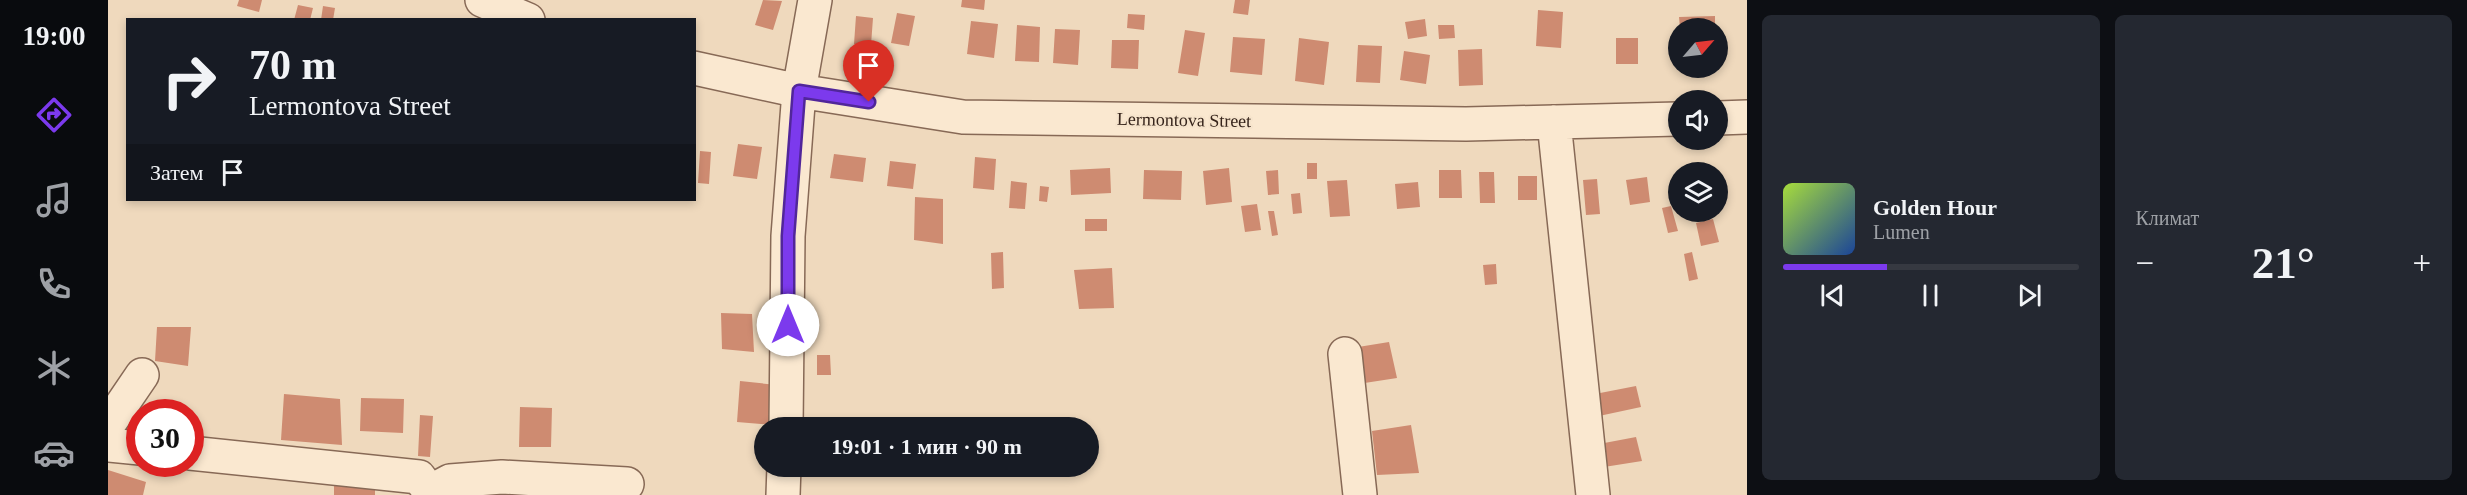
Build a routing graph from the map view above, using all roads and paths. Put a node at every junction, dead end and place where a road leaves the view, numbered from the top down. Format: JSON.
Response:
{"nodes":[{"id":1,"x":482,"y":0,"type":"edge"},
{"id":2,"x":815,"y":0,"type":"edge"},
{"id":3,"x":523,"y":18,"type":"edge"},
{"id":4,"x":696,"y":68,"type":"edge"},
{"id":5,"x":799,"y":91,"type":"junction"},
{"id":6,"x":1747,"y":117,"type":"edge"},
{"id":7,"x":1728,"y":118,"type":"edge"},
{"id":8,"x":1668,"y":119,"type":"edge"},
{"id":9,"x":1554,"y":122,"type":"junction"},
{"id":10,"x":1345,"y":354,"type":"dead end"},
{"id":11,"x":142,"y":375,"type":"dead end"},
{"id":12,"x":786,"y":417,"type":"edge"},
{"id":13,"x":108,"y":425,"type":"edge"},
{"id":14,"x":108,"y":445,"type":"edge"},
{"id":15,"x":126,"y":447,"type":"edge"},
{"id":16,"x":204,"y":454,"type":"edge"},
{"id":17,"x":784,"y":477,"type":"edge"},
{"id":18,"x":627,"y":484,"type":"dead end"},
{"id":19,"x":432,"y":493,"type":"edge"},
{"id":20,"x":783,"y":495,"type":"edge"},
{"id":21,"x":1359,"y":495,"type":"edge"},
{"id":22,"x":1593,"y":495,"type":"edge"}],
"edges":[{"from":1,"to":3,"type":"street"},
{"from":2,"to":5,"type":"street"},
{"from":4,"to":5,"type":"street","name":"Lermontova Street"},
{"from":5,"to":9,"type":"street","name":"Lermontova Street"},
{"from":5,"to":12,"type":"street"},
{"from":6,"to":7,"type":"street"},
{"from":8,"to":9,"type":"street","name":"Lermontova Street"},
{"from":9,"to":22,"type":"street"},
{"from":10,"to":21,"type":"street"},
{"from":11,"to":13,"type":"street"},
{"from":14,"to":15,"type":"street"},
{"from":16,"to":19,"type":"street"},
{"from":17,"to":20,"type":"street"},
{"from":18,"to":19,"type":"street"}]}
